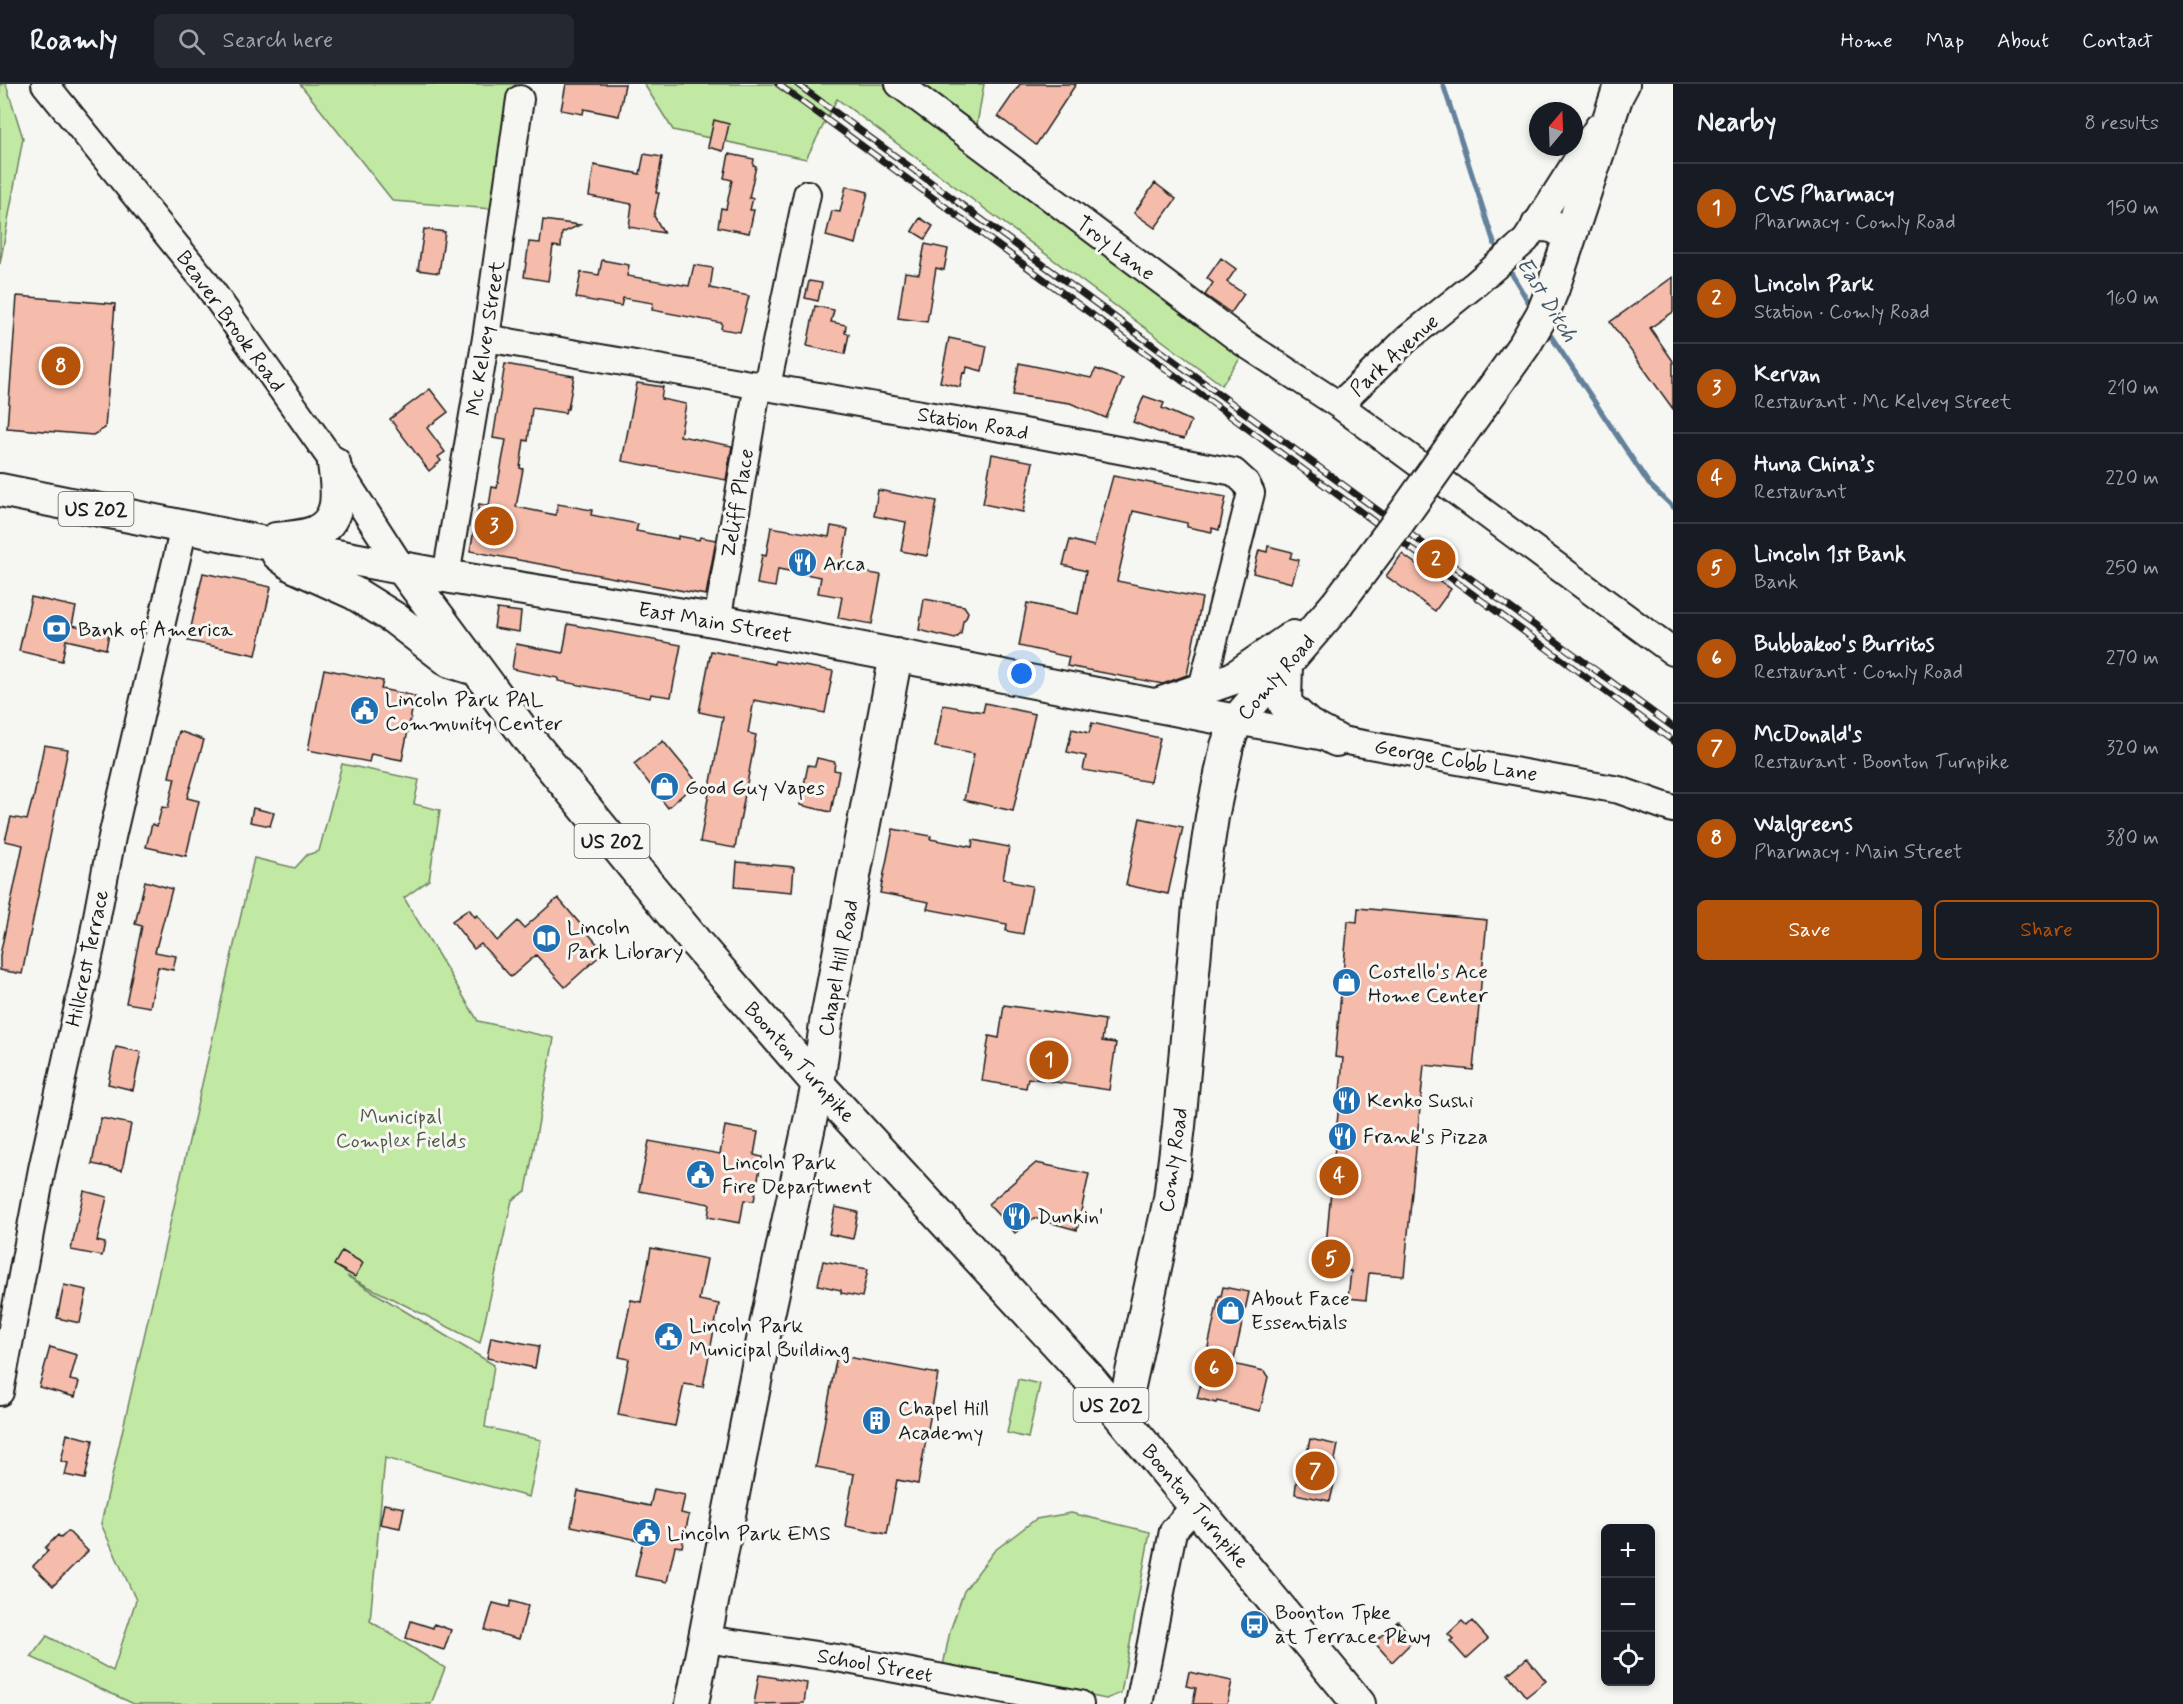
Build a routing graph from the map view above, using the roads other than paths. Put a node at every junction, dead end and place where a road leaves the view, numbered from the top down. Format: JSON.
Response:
{"nodes":[{"id":1,"x":45,"y":84,"type":"edge"},
{"id":2,"x":899,"y":84,"type":"edge"},
{"id":3,"x":1620,"y":90,"type":"edge"},
{"id":4,"x":520,"y":99,"type":"dead end"},
{"id":5,"x":807,"y":194,"type":"dead end"},
{"id":6,"x":1538,"y":225,"type":"junction"},
{"id":7,"x":1568,"y":242,"type":"junction"},
{"id":8,"x":486,"y":338,"type":"junction"},
{"id":9,"x":763,"y":385,"type":"junction"},
{"id":10,"x":1339,"y":405,"type":"junction"},
{"id":11,"x":334,"y":463,"type":"junction"},
{"id":12,"x":0,"y":490,"type":"edge"},
{"id":13,"x":188,"y":528,"type":"junction"},
{"id":14,"x":260,"y":542,"type":"junction"},
{"id":15,"x":402,"y":568,"type":"junction"},
{"id":16,"x":446,"y":576,"type":"junction"},
{"id":17,"x":1337,"y":604,"type":"junction"},
{"id":18,"x":717,"y":621,"type":"junction"},
{"id":19,"x":1673,"y":652,"type":"edge"},
{"id":20,"x":896,"y":655,"type":"junction"},
{"id":21,"x":1286,"y":663,"type":"junction"},
{"id":22,"x":476,"y":669,"type":"junction"},
{"id":23,"x":1202,"y":688,"type":"junction"},
{"id":24,"x":1154,"y":705,"type":"junction"},
{"id":25,"x":1236,"y":721,"type":"junction"},
{"id":26,"x":1336,"y":740,"type":"junction"},
{"id":27,"x":1673,"y":809,"type":"edge"},
{"id":28,"x":818,"y":1084,"type":"junction"},
{"id":29,"x":0,"y":1392,"type":"edge"},
{"id":30,"x":1122,"y":1418,"type":"junction"},
{"id":31,"x":1195,"y":1506,"type":"junction"},
{"id":32,"x":705,"y":1639,"type":"junction"},
{"id":33,"x":692,"y":1704,"type":"edge"},
{"id":34,"x":1080,"y":1704,"type":"edge"},
{"id":35,"x":1138,"y":1704,"type":"edge"},
{"id":36,"x":1359,"y":1704,"type":"edge"}],
"edges":[{"from":1,"to":11,"type":"street","name":"Beaver Brook Road"},
{"from":2,"to":10,"type":"street","name":"Troy Lane"},
{"from":3,"to":6,"type":"street","name":"Park Avenue"},
{"from":3,"to":7,"type":"main road","name":"Comly Road"},
{"from":4,"to":8,"type":"street","name":"Mc Kelvey Street"},
{"from":5,"to":9,"type":"street","name":"Zeliff Place"},
{"from":6,"to":7,"type":"main road"},
{"from":6,"to":10,"type":"street","name":"Park Avenue"},
{"from":7,"to":17,"type":"main road","name":"Comly Road","bridge":true},
{"from":8,"to":9,"type":"street","name":"Station Road"},
{"from":8,"to":16,"type":"street","name":"Mc Kelvey Street"},
{"from":9,"to":18,"type":"street","name":"Zeliff Place"},
{"from":9,"to":23,"type":"street","name":"Station Road"},
{"from":10,"to":19,"type":"street","name":"Park Avenue"},
{"from":11,"to":14,"type":"main road"},
{"from":11,"to":15,"type":"street","name":"Beaver Brook Road"},
{"from":12,"to":13,"type":"main road","number":"US 202"},
{"from":13,"to":14,"type":"main road","name":"East Main Street","number":"US 202"},
{"from":13,"to":29,"type":"street","name":"Hillcrest Terrace"},
{"from":14,"to":15,"type":"main road","name":"East Main Street","number":"US 202"},
{"from":14,"to":22,"type":"main road","number":"US 202"},
{"from":15,"to":16,"type":"main road","name":"East Main Street"},
{"from":15,"to":22,"type":"main road","name":"Boonton Turnpike","number":"US 202"},
{"from":16,"to":18,"type":"main road","name":"East Main Street"},
{"from":17,"to":21,"type":"main road","name":"Comly Road"},
{"from":17,"to":23,"type":"main road"},
{"from":18,"to":20,"type":"main road","name":"East Main Street"},
{"from":20,"to":24,"type":"main road","name":"East Main Street"},
{"from":20,"to":28,"type":"main road","name":"Chapel Hill Road"},
{"from":21,"to":25,"type":"main road","name":"Comly Road"},
{"from":21,"to":26,"type":"main road"},
{"from":22,"to":28,"type":"main road","name":"Boonton Turnpike","number":"US 202"},
{"from":23,"to":24,"type":"main road"},
{"from":24,"to":25,"type":"main road","name":"East Main Street"},
{"from":25,"to":26,"type":"street","name":"George Cobb Lane"},
{"from":25,"to":30,"type":"main road","name":"Comly Road"},
{"from":26,"to":27,"type":"street","name":"George Cobb Lane"},
{"from":28,"to":30,"type":"main road","name":"Boonton Turnpike","number":"US 202"},
{"from":28,"to":32,"type":"main road","name":"Chapel Hill Road"},
{"from":30,"to":31,"type":"main road","name":"Boonton Turnpike","number":"US 202"},
{"from":31,"to":35,"type":"street"},
{"from":31,"to":36,"type":"main road","name":"Boonton Turnpike","number":"US 202"},
{"from":32,"to":33,"type":"main road","name":"Chapel Hill Road"},
{"from":32,"to":34,"type":"street","name":"School Street"}]}
